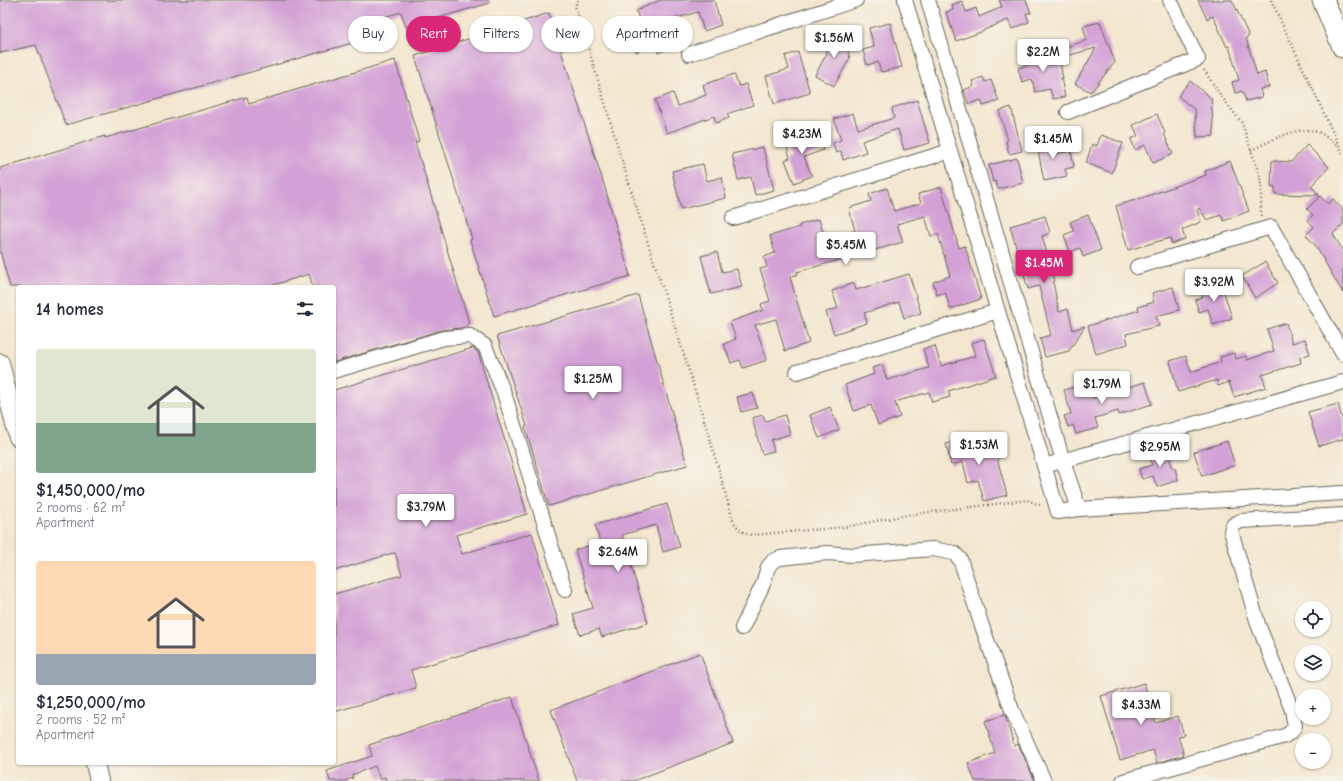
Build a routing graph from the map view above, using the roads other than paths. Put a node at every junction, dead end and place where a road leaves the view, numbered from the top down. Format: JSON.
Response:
{"nodes":[{"id":1,"x":856,"y":0,"type":"edge"},
{"id":2,"x":906,"y":0,"type":"edge"},
{"id":3,"x":928,"y":0,"type":"edge"},
{"id":4,"x":1170,"y":0,"type":"edge"},
{"id":5,"x":1323,"y":0,"type":"edge"},
{"id":6,"x":1343,"y":47,"type":"edge"},
{"id":7,"x":689,"y":54,"type":"dead end"},
{"id":8,"x":1068,"y":112,"type":"dead end"},
{"id":9,"x":950,"y":151,"type":"junction"},
{"id":10,"x":733,"y":218,"type":"dead end"},
{"id":11,"x":992,"y":220,"type":"junction"},
{"id":12,"x":972,"y":225,"type":"junction"},
{"id":13,"x":1137,"y":267,"type":"dead end"},
{"id":14,"x":998,"y":311,"type":"junction"},
{"id":15,"x":1343,"y":354,"type":"edge"},
{"id":16,"x":0,"y":363,"type":"edge"},
{"id":17,"x":336,"y":370,"type":"edge"},
{"id":18,"x":797,"y":372,"type":"dead end"},
{"id":19,"x":1343,"y":382,"type":"edge"},
{"id":20,"x":16,"y":429,"type":"edge"},
{"id":21,"x":1063,"y":461,"type":"junction"},
{"id":22,"x":1044,"y":466,"type":"junction"},
{"id":23,"x":1343,"y":493,"type":"edge"},
{"id":24,"x":1079,"y":509,"type":"junction"},
{"id":25,"x":1343,"y":515,"type":"edge"},
{"id":26,"x":565,"y":590,"type":"dead end"},
{"id":27,"x":742,"y":628,"type":"dead end"},
{"id":28,"x":96,"y":765,"type":"edge"},
{"id":29,"x":99,"y":781,"type":"edge"},
{"id":30,"x":1044,"y":781,"type":"edge"},
{"id":31,"x":1123,"y":781,"type":"edge"}],
"edges":[{"from":1,"to":7,"type":"street"},
{"from":2,"to":9,"type":"street"},
{"from":3,"to":11,"type":"street"},
{"from":4,"to":8,"type":"street"},
{"from":5,"to":6,"type":"highway"},
{"from":9,"to":10,"type":"street"},
{"from":9,"to":12,"type":"street"},
{"from":11,"to":12,"type":"street"},
{"from":11,"to":21,"type":"street"},
{"from":12,"to":14,"type":"street"},
{"from":13,"to":15,"type":"street"},
{"from":14,"to":18,"type":"street"},
{"from":14,"to":22,"type":"street"},
{"from":16,"to":20,"type":"main road"},
{"from":17,"to":26,"type":"street"},
{"from":19,"to":21,"type":"street"},
{"from":21,"to":22,"type":"street"},
{"from":21,"to":24,"type":"street"},
{"from":22,"to":24,"type":"street"},
{"from":23,"to":24,"type":"street"},
{"from":25,"to":31,"type":"street"},
{"from":27,"to":30,"type":"street"},
{"from":28,"to":29,"type":"main road"}]}
